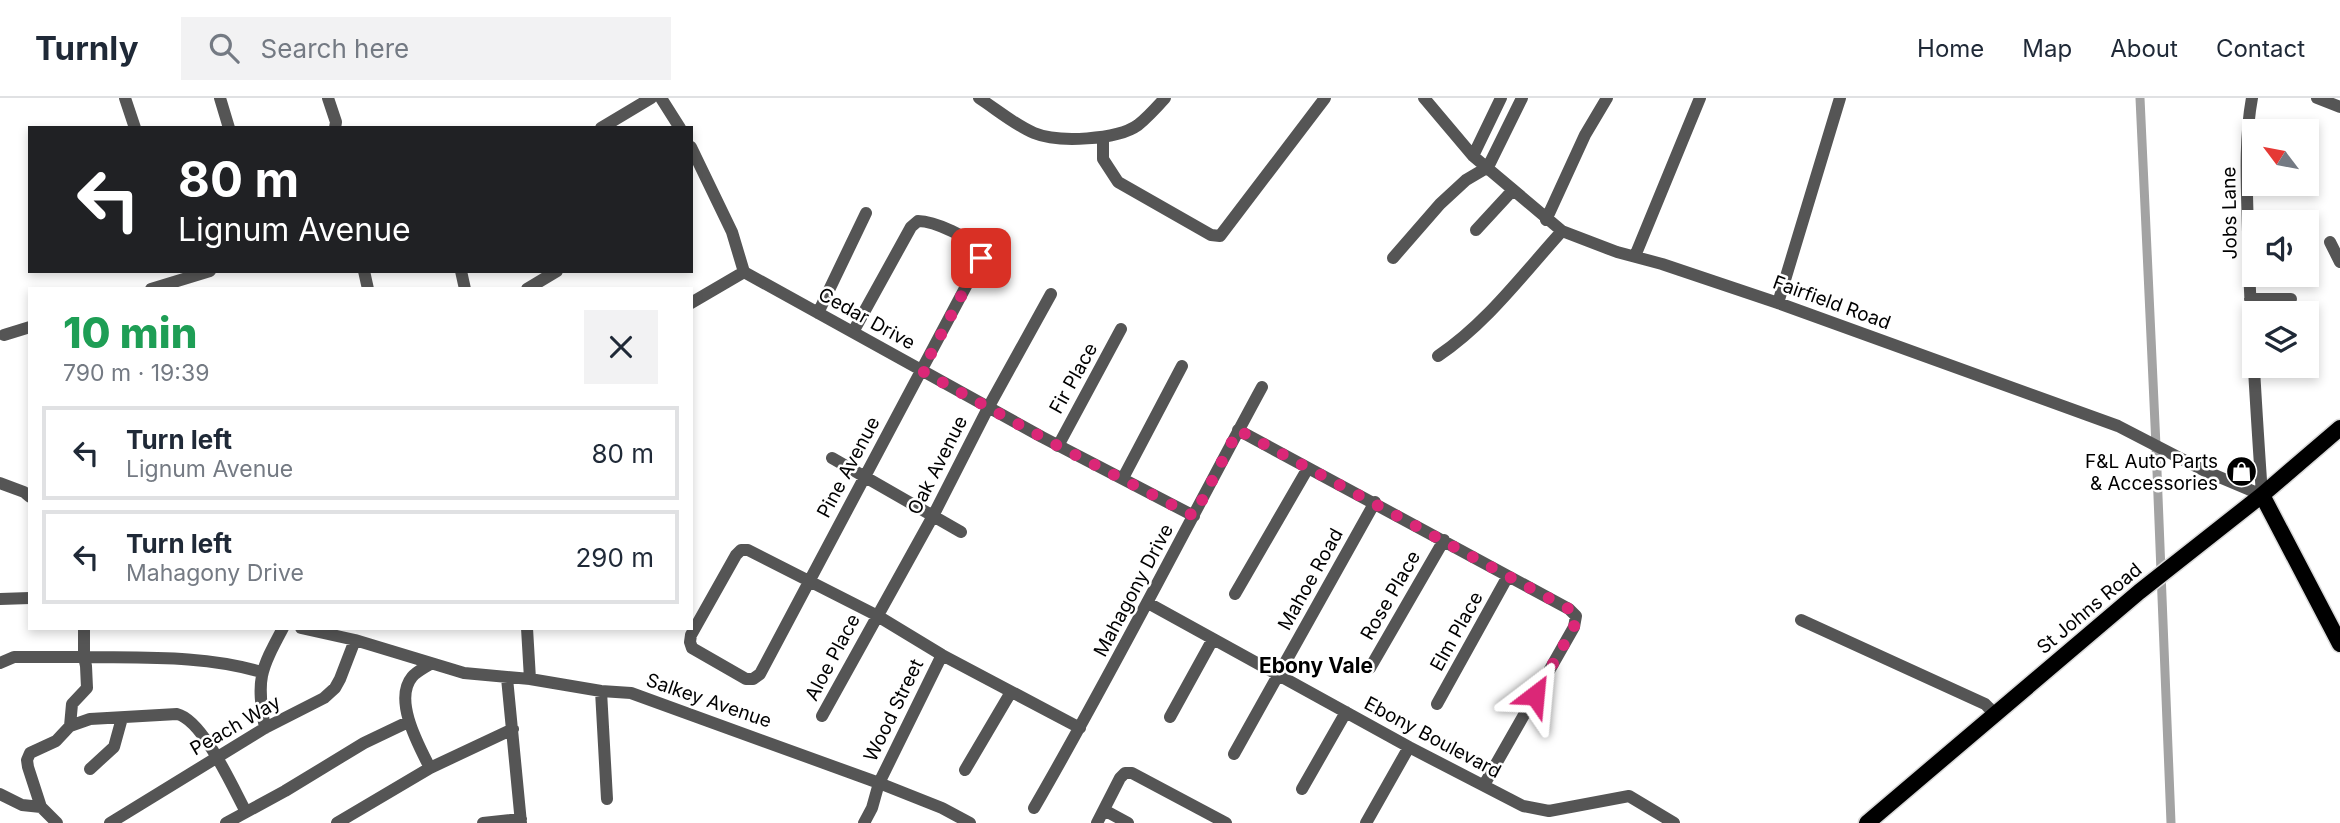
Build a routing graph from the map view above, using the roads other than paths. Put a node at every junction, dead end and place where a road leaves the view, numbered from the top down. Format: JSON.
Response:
{"nodes":[{"id":1,"x":125,"y":98,"type":"edge"},
{"id":2,"x":220,"y":98,"type":"edge"},
{"id":3,"x":328,"y":98,"type":"edge"},
{"id":4,"x":651,"y":98,"type":"edge"},
{"id":5,"x":661,"y":98,"type":"edge"},
{"id":6,"x":979,"y":98,"type":"edge"},
{"id":7,"x":1165,"y":98,"type":"edge"},
{"id":8,"x":1325,"y":98,"type":"edge"},
{"id":9,"x":1424,"y":98,"type":"edge"},
{"id":10,"x":1501,"y":98,"type":"edge"},
{"id":11,"x":1522,"y":98,"type":"edge"},
{"id":12,"x":1607,"y":98,"type":"edge"},
{"id":13,"x":1700,"y":98,"type":"edge"},
{"id":14,"x":1840,"y":98,"type":"edge"},
{"id":15,"x":2252,"y":98,"type":"edge"},
{"id":16,"x":2317,"y":98,"type":"edge"},
{"id":17,"x":2340,"y":107,"type":"edge"},
{"id":18,"x":134,"y":126,"type":"edge"},
{"id":19,"x":228,"y":126,"type":"edge"},
{"id":20,"x":335,"y":126,"type":"edge"},
{"id":21,"x":604,"y":126,"type":"edge"},
{"id":22,"x":679,"y":126,"type":"edge"},
{"id":23,"x":1103,"y":137,"type":"junction"},
{"id":24,"x":693,"y":151,"type":"edge"},
{"id":25,"x":1474,"y":156,"type":"junction"},
{"id":26,"x":1488,"y":167,"type":"junction"},
{"id":27,"x":1512,"y":191,"type":"junction"},
{"id":28,"x":866,"y":213,"type":"dead end"},
{"id":29,"x":1546,"y":220,"type":"junction"},
{"id":30,"x":1476,"y":230,"type":"dead end"},
{"id":31,"x":1562,"y":231,"type":"junction"},
{"id":32,"x":2330,"y":242,"type":"dead end"},
{"id":33,"x":1635,"y":256,"type":"junction"},
{"id":34,"x":1393,"y":258,"type":"dead end"},
{"id":35,"x":2340,"y":262,"type":"edge"},
{"id":36,"x":744,"y":272,"type":"junction"},
{"id":37,"x":554,"y":273,"type":"edge"},
{"id":38,"x":184,"y":274,"type":"edge"},
{"id":39,"x":155,"y":287,"type":"edge"},
{"id":40,"x":530,"y":287,"type":"edge"},
{"id":41,"x":1051,"y":294,"type":"dead end"},
{"id":42,"x":2250,"y":299,"type":"junction"},
{"id":43,"x":2291,"y":299,"type":"dead end"},
{"id":44,"x":693,"y":302,"type":"edge"},
{"id":45,"x":1778,"y":303,"type":"junction"},
{"id":46,"x":818,"y":313,"type":"junction"},
{"id":47,"x":28,"y":328,"type":"edge"},
{"id":48,"x":1122,"y":330,"type":"dead end"},
{"id":49,"x":853,"y":332,"type":"junction"},
{"id":50,"x":4,"y":335,"type":"dead end"},
{"id":51,"x":1438,"y":356,"type":"dead end"},
{"id":52,"x":1182,"y":366,"type":"dead end"},
{"id":53,"x":922,"y":371,"type":"junction"},
{"id":54,"x":1262,"y":387,"type":"dead end"},
{"id":55,"x":988,"y":408,"type":"junction"},
{"id":56,"x":2340,"y":428,"type":"edge"},
{"id":57,"x":1238,"y":430,"type":"junction"},
{"id":58,"x":1058,"y":446,"type":"junction"},
{"id":59,"x":832,"y":458,"type":"dead end"},
{"id":60,"x":1308,"y":468,"type":"junction"},
{"id":61,"x":864,"y":475,"type":"junction"},
{"id":62,"x":1123,"y":478,"type":"junction"},
{"id":63,"x":0,"y":483,"type":"edge"},
{"id":64,"x":28,"y":495,"type":"edge"},
{"id":65,"x":2262,"y":495,"type":"junction"},
{"id":66,"x":1375,"y":502,"type":"junction"},
{"id":67,"x":933,"y":516,"type":"junction"},
{"id":68,"x":1194,"y":516,"type":"junction"},
{"id":69,"x":961,"y":532,"type":"dead end"},
{"id":70,"x":1444,"y":540,"type":"junction"},
{"id":71,"x":1508,"y":576,"type":"junction"},
{"id":72,"x":810,"y":583,"type":"junction"},
{"id":73,"x":1235,"y":594,"type":"dead end"},
{"id":74,"x":28,"y":598,"type":"edge"},
{"id":75,"x":0,"y":599,"type":"edge"},
{"id":76,"x":1148,"y":603,"type":"junction"},
{"id":77,"x":876,"y":615,"type":"junction"},
{"id":78,"x":1801,"y":620,"type":"dead end"},
{"id":79,"x":84,"y":630,"type":"edge"},
{"id":80,"x":282,"y":630,"type":"edge"},
{"id":81,"x":311,"y":630,"type":"edge"},
{"id":82,"x":527,"y":630,"type":"edge"},
{"id":83,"x":1213,"y":639,"type":"junction"},
{"id":84,"x":355,"y":640,"type":"junction"},
{"id":85,"x":2340,"y":643,"type":"edge"},
{"id":86,"x":942,"y":655,"type":"junction"},
{"id":87,"x":84,"y":657,"type":"junction"},
{"id":88,"x":0,"y":663,"type":"edge"},
{"id":89,"x":430,"y":664,"type":"junction"},
{"id":90,"x":1370,"y":668,"type":"dead end"},
{"id":91,"x":261,"y":672,"type":"junction"},
{"id":92,"x":1278,"y":675,"type":"junction"},
{"id":93,"x":507,"y":678,"type":"junction"},
{"id":94,"x":530,"y":678,"type":"junction"},
{"id":95,"x":601,"y":691,"type":"junction"},
{"id":96,"x":1011,"y":692,"type":"junction"},
{"id":97,"x":1437,"y":704,"type":"dead end"},
{"id":98,"x":1346,"y":712,"type":"junction"},
{"id":99,"x":1995,"y":714,"type":"junction"},
{"id":100,"x":822,"y":716,"type":"dead end"},
{"id":101,"x":1170,"y":717,"type":"dead end"},
{"id":102,"x":122,"y":718,"type":"junction"},
{"id":103,"x":408,"y":722,"type":"junction"},
{"id":104,"x":70,"y":726,"type":"junction"},
{"id":105,"x":265,"y":728,"type":"junction"},
{"id":106,"x":1080,"y":728,"type":"junction"},
{"id":107,"x":513,"y":729,"type":"junction"},
{"id":108,"x":1409,"y":747,"type":"junction"},
{"id":109,"x":1234,"y":754,"type":"dead end"},
{"id":110,"x":216,"y":758,"type":"junction"},
{"id":111,"x":430,"y":768,"type":"junction"},
{"id":112,"x":90,"y":769,"type":"dead end"},
{"id":113,"x":965,"y":770,"type":"dead end"},
{"id":114,"x":879,"y":783,"type":"junction"},
{"id":115,"x":1484,"y":785,"type":"junction"},
{"id":116,"x":1302,"y":789,"type":"dead end"},
{"id":117,"x":0,"y":794,"type":"edge"},
{"id":118,"x":607,"y":799,"type":"dead end"},
{"id":119,"x":41,"y":807,"type":"junction"},
{"id":120,"x":1034,"y":808,"type":"dead end"},
{"id":121,"x":1104,"y":810,"type":"junction"},
{"id":122,"x":246,"y":812,"type":"junction"},
{"id":123,"x":521,"y":821,"type":"edge"},
{"id":124,"x":57,"y":823,"type":"edge"},
{"id":125,"x":110,"y":823,"type":"edge"},
{"id":126,"x":226,"y":823,"type":"edge"},
{"id":127,"x":337,"y":823,"type":"edge"},
{"id":128,"x":484,"y":823,"type":"edge"},
{"id":129,"x":864,"y":823,"type":"edge"},
{"id":130,"x":970,"y":823,"type":"edge"},
{"id":131,"x":1097,"y":823,"type":"edge"},
{"id":132,"x":1128,"y":823,"type":"edge"},
{"id":133,"x":1226,"y":823,"type":"edge"},
{"id":134,"x":1366,"y":823,"type":"edge"},
{"id":135,"x":1674,"y":823,"type":"edge"},
{"id":136,"x":1867,"y":823,"type":"edge"}],
"edges":[{"from":1,"to":18,"type":"street"},
{"from":2,"to":19,"type":"street"},
{"from":3,"to":20,"type":"street"},
{"from":4,"to":21,"type":"street"},
{"from":5,"to":22,"type":"street"},
{"from":6,"to":23,"type":"street"},
{"from":7,"to":23,"type":"street"},
{"from":8,"to":23,"type":"street"},
{"from":9,"to":25,"type":"street","name":"Fairfield Road"},
{"from":10,"to":25,"type":"street"},
{"from":11,"to":26,"type":"street"},
{"from":12,"to":29,"type":"street"},
{"from":13,"to":33,"type":"street"},
{"from":14,"to":45,"type":"street"},
{"from":15,"to":42,"type":"street","name":"Jobs Lane"},
{"from":16,"to":17,"type":"street"},
{"from":24,"to":36,"type":"street"},
{"from":25,"to":26,"type":"street","name":"Fairfield Road"},
{"from":26,"to":27,"type":"street","name":"Fairfield Road"},
{"from":26,"to":34,"type":"street"},
{"from":27,"to":29,"type":"street","name":"Fairfield Road"},
{"from":27,"to":30,"type":"street"},
{"from":28,"to":46,"type":"street"},
{"from":29,"to":31,"type":"street","name":"Fairfield Road"},
{"from":31,"to":33,"type":"street","name":"Fairfield Road"},
{"from":31,"to":51,"type":"street"},
{"from":32,"to":35,"type":"street"},
{"from":33,"to":45,"type":"street","name":"Fairfield Road"},
{"from":36,"to":44,"type":"street"},
{"from":36,"to":46,"type":"street","name":"Cedar Drive"},
{"from":37,"to":40,"type":"street"},
{"from":38,"to":39,"type":"street"},
{"from":41,"to":55,"type":"street","name":"Oak Avenue"},
{"from":42,"to":43,"type":"street"},
{"from":42,"to":65,"type":"street","name":"Jobs Lane"},
{"from":45,"to":65,"type":"street","name":"Fairfield Road"},
{"from":46,"to":49,"type":"street","name":"Cedar Drive"},
{"from":47,"to":50,"type":"street"},
{"from":48,"to":58,"type":"street","name":"Fir Place"},
{"from":49,"to":53,"type":"street","name":"Cedar Drive"},
{"from":49,"to":53,"type":"street","name":"Pine Avenue"},
{"from":52,"to":62,"type":"street"},
{"from":53,"to":55,"type":"street","name":"Cedar Drive"},
{"from":53,"to":61,"type":"street","name":"Pine Avenue"},
{"from":54,"to":57,"type":"street","name":"Mahagony Drive"},
{"from":55,"to":58,"type":"street","name":"Cedar Drive"},
{"from":55,"to":67,"type":"street","name":"Oak Avenue"},
{"from":56,"to":65,"type":"main road","name":"St Johns Road"},
{"from":57,"to":60,"type":"street"},
{"from":57,"to":68,"type":"street","name":"Mahagony Drive"},
{"from":58,"to":62,"type":"street","name":"Cedar Drive"},
{"from":59,"to":61,"type":"street"},
{"from":60,"to":66,"type":"street"},
{"from":60,"to":73,"type":"street"},
{"from":61,"to":67,"type":"street"},
{"from":61,"to":72,"type":"street","name":"Pine Avenue"},
{"from":62,"to":68,"type":"street","name":"Cedar Drive"},
{"from":63,"to":64,"type":"street"},
{"from":65,"to":85,"type":"main road"},
{"from":65,"to":99,"type":"main road","name":"St Johns Road"},
{"from":66,"to":70,"type":"street"},
{"from":66,"to":92,"type":"street","name":"Mahoe Road"},
{"from":67,"to":69,"type":"street"},
{"from":67,"to":77,"type":"street","name":"Oak Avenue"},
{"from":68,"to":76,"type":"street","name":"Mahagony Drive"},
{"from":70,"to":71,"type":"street"},
{"from":70,"to":90,"type":"street","name":"Rose Place"},
{"from":71,"to":97,"type":"street","name":"Elm Place"},
{"from":71,"to":115,"type":"street"},
{"from":72,"to":72,"type":"street","name":"Pine Avenue"},
{"from":72,"to":77,"type":"street"},
{"from":74,"to":75,"type":"street"},
{"from":76,"to":83,"type":"street","name":"Ebony Boulevard"},
{"from":76,"to":106,"type":"street","name":"Mahagony Drive"},
{"from":77,"to":86,"type":"street"},
{"from":77,"to":100,"type":"street","name":"Aloe Place"},
{"from":78,"to":99,"type":"street"},
{"from":79,"to":87,"type":"street"},
{"from":80,"to":91,"type":"street"},
{"from":81,"to":84,"type":"street","name":"Salkey Avenue"},
{"from":82,"to":94,"type":"street"},
{"from":83,"to":92,"type":"street","name":"Ebony Boulevard"},
{"from":83,"to":101,"type":"street"},
{"from":84,"to":89,"type":"street","name":"Salkey Avenue"},
{"from":84,"to":105,"type":"street","name":"Peach Way"},
{"from":86,"to":96,"type":"street"},
{"from":86,"to":114,"type":"street","name":"Wood Street"},
{"from":87,"to":88,"type":"street"},
{"from":87,"to":91,"type":"street"},
{"from":87,"to":104,"type":"street"},
{"from":89,"to":93,"type":"street","name":"Salkey Avenue"},
{"from":89,"to":103,"type":"street"},
{"from":91,"to":105,"type":"street"},
{"from":92,"to":98,"type":"street","name":"Ebony Boulevard"},
{"from":92,"to":109,"type":"street","name":"Mahoe Road"},
{"from":93,"to":94,"type":"street","name":"Salkey Avenue"},
{"from":93,"to":107,"type":"street"},
{"from":94,"to":95,"type":"street","name":"Salkey Avenue"},
{"from":95,"to":114,"type":"street","name":"Salkey Avenue"},
{"from":95,"to":118,"type":"street"},
{"from":96,"to":106,"type":"street"},
{"from":96,"to":113,"type":"street"},
{"from":98,"to":108,"type":"street","name":"Ebony Boulevard"},
{"from":98,"to":116,"type":"street"},
{"from":99,"to":136,"type":"main road","name":"St Johns Road"},
{"from":102,"to":104,"type":"street"},
{"from":102,"to":110,"type":"street"},
{"from":102,"to":112,"type":"street"},
{"from":103,"to":111,"type":"street"},
{"from":103,"to":122,"type":"street"},
{"from":104,"to":119,"type":"street"},
{"from":105,"to":110,"type":"street","name":"Peach Way"},
{"from":106,"to":120,"type":"street","name":"Mahagony Drive"},
{"from":107,"to":111,"type":"street"},
{"from":107,"to":123,"type":"street"},
{"from":108,"to":115,"type":"street","name":"Ebony Boulevard"},
{"from":108,"to":134,"type":"street"},
{"from":110,"to":122,"type":"street"},
{"from":110,"to":125,"type":"street","name":"Peach Way"},
{"from":111,"to":127,"type":"street"},
{"from":114,"to":129,"type":"street","name":"Wood Street"},
{"from":114,"to":130,"type":"street","name":"Salkey Avenue"},
{"from":115,"to":135,"type":"street","name":"Ebony Boulevard"},
{"from":117,"to":119,"type":"street"},
{"from":119,"to":124,"type":"street"},
{"from":121,"to":131,"type":"street"},
{"from":121,"to":132,"type":"street"},
{"from":121,"to":133,"type":"street"},
{"from":122,"to":126,"type":"street"},
{"from":123,"to":128,"type":"street"}]}
